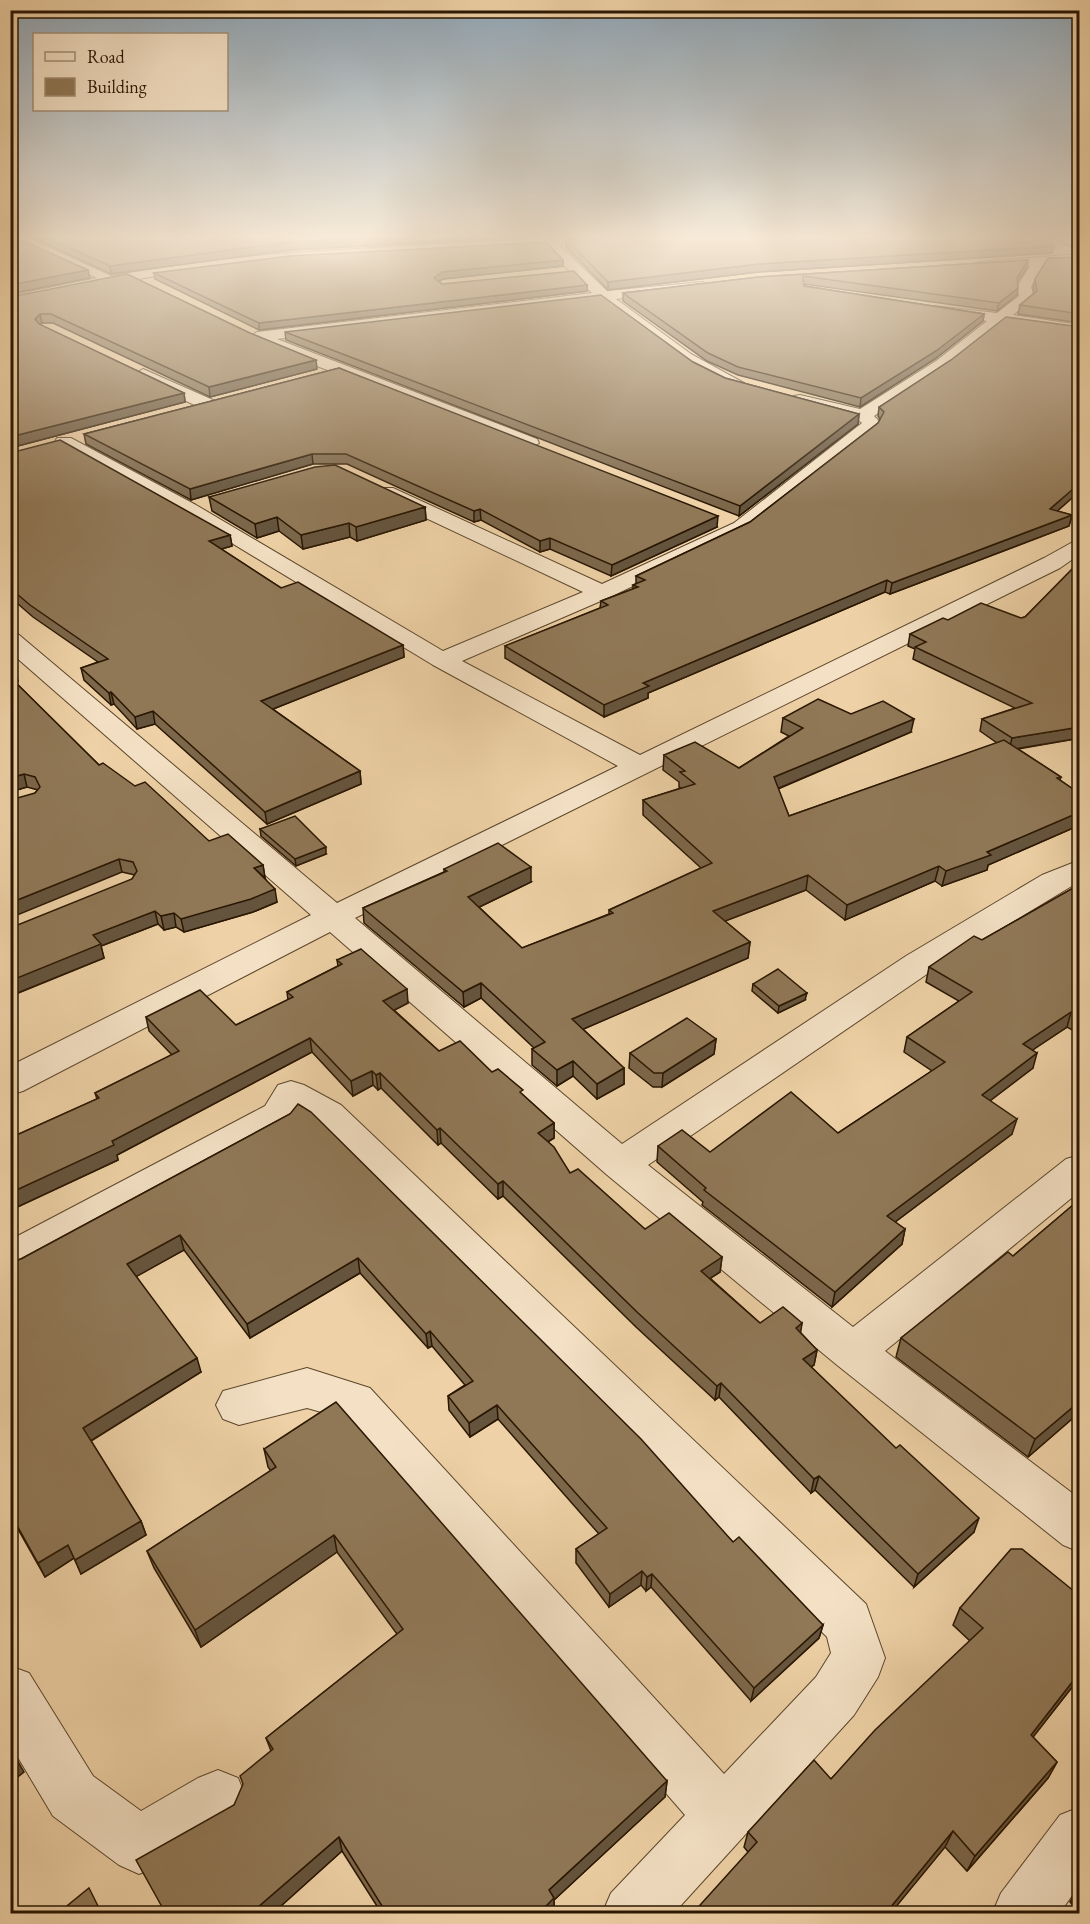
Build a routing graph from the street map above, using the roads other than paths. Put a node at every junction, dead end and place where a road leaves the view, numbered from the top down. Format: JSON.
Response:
{"nodes":[{"id":1,"x":349,"y":325,"type":"edge"},
{"id":2,"x":643,"y":325,"type":"edge"},
{"id":3,"x":993,"y":325,"type":"edge"},
{"id":4,"x":1043,"y":325,"type":"edge"},
{"id":5,"x":236,"y":328,"type":"edge"},
{"id":6,"x":1080,"y":330,"type":"edge"},
{"id":7,"x":257,"y":337,"type":"junction"},
{"id":8,"x":132,"y":369,"type":"edge"},
{"id":9,"x":344,"y":369,"type":"junction"},
{"id":10,"x":310,"y":378,"type":"edge"},
{"id":11,"x":751,"y":387,"type":"edge"},
{"id":12,"x":782,"y":396,"type":"edge"},
{"id":13,"x":230,"y":398,"type":"edge"},
{"id":14,"x":207,"y":404,"type":"junction"},
{"id":15,"x":185,"y":410,"type":"edge"},
{"id":16,"x":862,"y":415,"type":"junction"},
{"id":17,"x":64,"y":442,"type":"edge"},
{"id":18,"x":542,"y":448,"type":"edge"},
{"id":19,"x":371,"y":485,"type":"edge"},
{"id":20,"x":211,"y":502,"type":"dead end"},
{"id":21,"x":189,"y":508,"type":"junction"},
{"id":22,"x":719,"y":518,"type":"edge"},
{"id":23,"x":741,"y":527,"type":"junction"},
{"id":24,"x":1080,"y":544,"type":"edge"},
{"id":25,"x":602,"y":592,"type":"junction"},
{"id":26,"x":10,"y":639,"type":"edge"},
{"id":27,"x":442,"y":660,"type":"junction"},
{"id":28,"x":639,"y":766,"type":"junction"},
{"id":29,"x":1080,"y":869,"type":"edge"},
{"id":30,"x":335,"y":916,"type":"junction"},
{"id":31,"x":10,"y":1082,"type":"edge"},
{"id":32,"x":620,"y":1164,"type":"junction"},
{"id":33,"x":1080,"y":1169,"type":"edge"},
{"id":34,"x":10,"y":1260,"type":"edge"},
{"id":35,"x":853,"y":1352,"type":"junction"},
{"id":36,"x":239,"y":1405,"type":"dead end"},
{"id":37,"x":1080,"y":1529,"type":"edge"},
{"id":38,"x":10,"y":1692,"type":"edge"},
{"id":39,"x":218,"y":1798,"type":"dead end"},
{"id":40,"x":723,"y":1816,"type":"junction"},
{"id":41,"x":1080,"y":1835,"type":"edge"},
{"id":42,"x":632,"y":1914,"type":"edge"},
{"id":43,"x":1022,"y":1914,"type":"edge"}],
"edges":[{"from":1,"to":7,"type":"street"},
{"from":2,"to":11,"type":"street"},
{"from":3,"to":16,"type":"street"},
{"from":4,"to":6,"type":"street"},
{"from":5,"to":7,"type":"street"},
{"from":7,"to":9,"type":"street"},
{"from":8,"to":14,"type":"street"},
{"from":9,"to":10,"type":"street"},
{"from":9,"to":18,"type":"street"},
{"from":12,"to":16,"type":"street"},
{"from":13,"to":14,"type":"street"},
{"from":14,"to":15,"type":"street"},
{"from":16,"to":23,"type":"street"},
{"from":17,"to":21,"type":"street"},
{"from":19,"to":25,"type":"street"},
{"from":20,"to":21,"type":"street"},
{"from":21,"to":27,"type":"street"},
{"from":22,"to":23,"type":"street"},
{"from":23,"to":25,"type":"street"},
{"from":24,"to":28,"type":"street"},
{"from":25,"to":27,"type":"street"},
{"from":26,"to":30,"type":"street"},
{"from":27,"to":28,"type":"street"},
{"from":28,"to":30,"type":"street"},
{"from":29,"to":32,"type":"street"},
{"from":30,"to":31,"type":"street"},
{"from":30,"to":32,"type":"street"},
{"from":32,"to":35,"type":"street"},
{"from":33,"to":35,"type":"street"},
{"from":34,"to":40,"type":"street"},
{"from":35,"to":37,"type":"street"},
{"from":36,"to":40,"type":"street"},
{"from":38,"to":39,"type":"street"},
{"from":40,"to":42,"type":"street"},
{"from":41,"to":43,"type":"street"}]}
